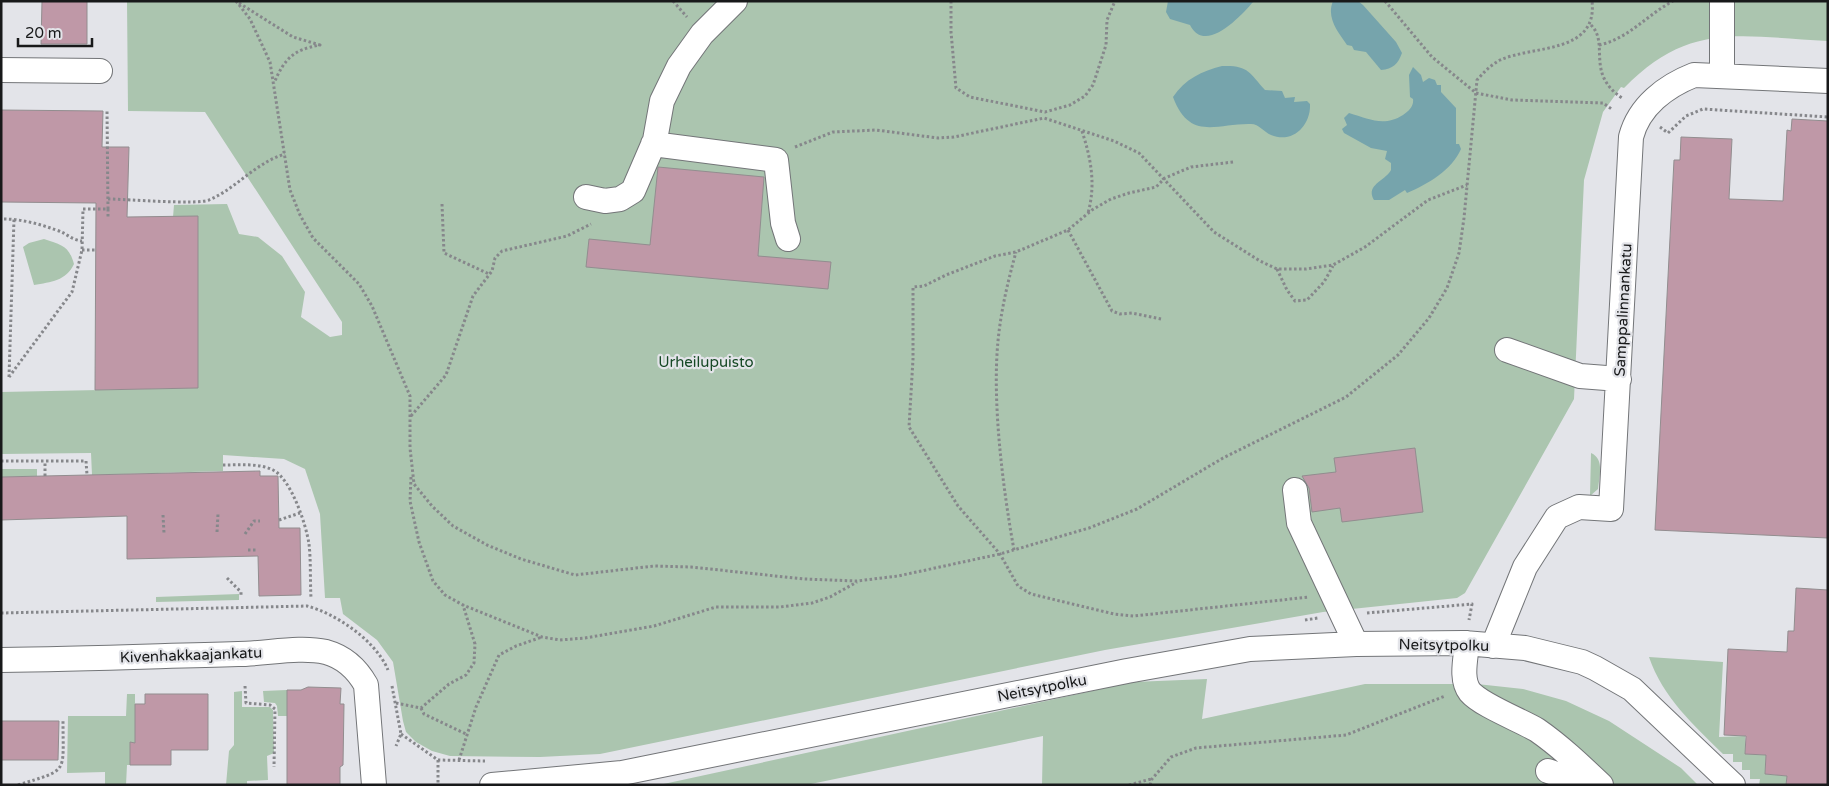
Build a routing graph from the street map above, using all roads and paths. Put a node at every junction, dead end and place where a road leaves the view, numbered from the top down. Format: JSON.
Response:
{"nodes":[{"id":1,"x":236,"y":1,"type":"edge"},
{"id":2,"x":735,"y":1,"type":"edge"},
{"id":3,"x":951,"y":1,"type":"edge"},
{"id":4,"x":1115,"y":1,"type":"edge"},
{"id":5,"x":1385,"y":1,"type":"edge"},
{"id":6,"x":1592,"y":1,"type":"edge"},
{"id":7,"x":1672,"y":1,"type":"edge"},
{"id":8,"x":1722,"y":1,"type":"edge"},
{"id":9,"x":1591,"y":25,"type":"junction"},
{"id":10,"x":1599,"y":45,"type":"junction"},
{"id":11,"x":1,"y":70,"type":"edge"},
{"id":12,"x":100,"y":71,"type":"dead end"},
{"id":13,"x":1722,"y":74,"type":"junction"},
{"id":14,"x":1828,"y":81,"type":"edge"},
{"id":15,"x":274,"y":84,"type":"junction"},
{"id":16,"x":1476,"y":93,"type":"junction"},
{"id":17,"x":1622,"y":98,"type":"dead end"},
{"id":18,"x":107,"y":110,"type":"dead end"},
{"id":19,"x":1613,"y":110,"type":"dead end"},
{"id":20,"x":1045,"y":112,"type":"junction"},
{"id":21,"x":1828,"y":116,"type":"edge"},
{"id":22,"x":1044,"y":118,"type":"junction"},
{"id":23,"x":1082,"y":131,"type":"junction"},
{"id":24,"x":1668,"y":133,"type":"dead end"},
{"id":25,"x":653,"y":144,"type":"junction"},
{"id":26,"x":285,"y":154,"type":"junction"},
{"id":27,"x":776,"y":160,"type":"junction"},
{"id":28,"x":1233,"y":162,"type":"dead end"},
{"id":29,"x":1164,"y":178,"type":"junction"},
{"id":30,"x":1466,"y":185,"type":"junction"},
{"id":31,"x":586,"y":197,"type":"dead end"},
{"id":32,"x":108,"y":199,"type":"junction"},
{"id":33,"x":620,"y":199,"type":"junction"},
{"id":34,"x":442,"y":204,"type":"dead end"},
{"id":35,"x":108,"y":209,"type":"junction"},
{"id":36,"x":1088,"y":214,"type":"junction"},
{"id":37,"x":108,"y":217,"type":"dead end"},
{"id":38,"x":4,"y":219,"type":"dead end"},
{"id":39,"x":14,"y":219,"type":"junction"},
{"id":40,"x":1068,"y":230,"type":"junction"},
{"id":41,"x":788,"y":239,"type":"dead end"},
{"id":42,"x":82,"y":241,"type":"junction"},
{"id":43,"x":82,"y":250,"type":"junction"},
{"id":44,"x":96,"y":250,"type":"dead end"},
{"id":45,"x":1016,"y":252,"type":"junction"},
{"id":46,"x":1333,"y":265,"type":"junction"},
{"id":47,"x":1277,"y":269,"type":"junction"},
{"id":48,"x":489,"y":274,"type":"junction"},
{"id":49,"x":1161,"y":318,"type":"dead end"},
{"id":50,"x":1507,"y":350,"type":"dead end"},
{"id":51,"x":1619,"y":379,"type":"junction"},
{"id":52,"x":411,"y":416,"type":"junction"},
{"id":53,"x":1,"y":461,"type":"edge"},
{"id":54,"x":45,"y":461,"type":"junction"},
{"id":55,"x":223,"y":465,"type":"dead end"},
{"id":56,"x":412,"y":471,"type":"junction"},
{"id":57,"x":87,"y":475,"type":"dead end"},
{"id":58,"x":44,"y":476,"type":"dead end"},
{"id":59,"x":1295,"y":490,"type":"dead end"},
{"id":60,"x":300,"y":513,"type":"junction"},
{"id":61,"x":218,"y":514,"type":"dead end"},
{"id":62,"x":163,"y":515,"type":"dead end"},
{"id":63,"x":279,"y":520,"type":"dead end"},
{"id":64,"x":260,"y":521,"type":"dead end"},
{"id":65,"x":217,"y":532,"type":"dead end"},
{"id":66,"x":164,"y":533,"type":"dead end"},
{"id":67,"x":245,"y":534,"type":"dead end"},
{"id":68,"x":248,"y":550,"type":"dead end"},
{"id":69,"x":258,"y":550,"type":"dead end"},
{"id":70,"x":1014,"y":550,"type":"junction"},
{"id":71,"x":1000,"y":554,"type":"junction"},
{"id":72,"x":227,"y":578,"type":"dead end"},
{"id":73,"x":858,"y":581,"type":"junction"},
{"id":74,"x":1332,"y":594,"type":"junction"},
{"id":75,"x":241,"y":596,"type":"dead end"},
{"id":76,"x":311,"y":598,"type":"dead end"},
{"id":77,"x":463,"y":605,"type":"junction"},
{"id":78,"x":1,"y":613,"type":"edge"},
{"id":79,"x":542,"y":637,"type":"junction"},
{"id":80,"x":1356,"y":644,"type":"junction"},
{"id":81,"x":1467,"y":644,"type":"junction"},
{"id":82,"x":1492,"y":646,"type":"junction"},
{"id":83,"x":1,"y":660,"type":"edge"},
{"id":84,"x":388,"y":672,"type":"dead end"},
{"id":85,"x":390,"y":679,"type":"dead end"},
{"id":86,"x":245,"y":686,"type":"dead end"},
{"id":87,"x":1449,"y":694,"type":"dead end"},
{"id":88,"x":396,"y":703,"type":"junction"},
{"id":89,"x":421,"y":708,"type":"junction"},
{"id":90,"x":64,"y":721,"type":"dead end"},
{"id":91,"x":401,"y":734,"type":"dead end"},
{"id":92,"x":466,"y":734,"type":"junction"},
{"id":93,"x":438,"y":760,"type":"dead end"},
{"id":94,"x":459,"y":760,"type":"dead end"},
{"id":95,"x":274,"y":767,"type":"dead end"},
{"id":96,"x":1548,"y":771,"type":"dead end"},
{"id":97,"x":1152,"y":778,"type":"junction"},
{"id":98,"x":18,"y":785,"type":"edge"},
{"id":99,"x":374,"y":785,"type":"edge"},
{"id":100,"x":438,"y":785,"type":"edge"},
{"id":101,"x":492,"y":785,"type":"edge"},
{"id":102,"x":1129,"y":785,"type":"edge"},
{"id":103,"x":1150,"y":785,"type":"edge"},
{"id":104,"x":1573,"y":785,"type":"edge"},
{"id":105,"x":1601,"y":785,"type":"edge"},
{"id":106,"x":1733,"y":785,"type":"edge"}],
"edges":[{"from":1,"to":15,"type":"path"},
{"from":1,"to":15,"type":"path"},
{"from":2,"to":25,"type":"street"},
{"from":3,"to":20,"type":"path"},
{"from":4,"to":20,"type":"path"},
{"from":5,"to":16,"type":"path"},
{"from":6,"to":9,"type":"path"},
{"from":7,"to":10,"type":"path"},
{"from":8,"to":13,"type":"street"},
{"from":9,"to":10,"type":"path"},
{"from":9,"to":16,"type":"path"},
{"from":10,"to":17,"type":"path"},
{"from":11,"to":12,"type":"street"},
{"from":13,"to":14,"type":"street","name":"Samppalinnankatu"},
{"from":13,"to":51,"type":"street","name":"Samppalinnankatu"},
{"from":15,"to":26,"type":"path"},
{"from":16,"to":19,"type":"path"},
{"from":16,"to":30,"type":"path"},
{"from":18,"to":32,"type":"path"},
{"from":20,"to":22,"type":"path"},
{"from":21,"to":24,"type":"path"},
{"from":22,"to":23,"type":"path"},
{"from":22,"to":27,"type":"path"},
{"from":23,"to":29,"type":"path"},
{"from":23,"to":36,"type":"path"},
{"from":25,"to":27,"type":"street"},
{"from":25,"to":33,"type":"street"},
{"from":26,"to":32,"type":"path"},
{"from":26,"to":52,"type":"path"},
{"from":27,"to":41,"type":"street"},
{"from":28,"to":29,"type":"path"},
{"from":29,"to":36,"type":"path"},
{"from":29,"to":47,"type":"path"},
{"from":30,"to":46,"type":"path"},
{"from":30,"to":70,"type":"path"},
{"from":31,"to":33,"type":"street"},
{"from":32,"to":35,"type":"path"},
{"from":33,"to":48,"type":"path"},
{"from":34,"to":48,"type":"path"},
{"from":35,"to":37,"type":"path"},
{"from":35,"to":42,"type":"path"},
{"from":36,"to":40,"type":"path"},
{"from":38,"to":39,"type":"path"},
{"from":39,"to":42,"type":"path"},
{"from":39,"to":43,"type":"path"},
{"from":40,"to":45,"type":"path"},
{"from":40,"to":49,"type":"path"},
{"from":42,"to":43,"type":"path"},
{"from":43,"to":44,"type":"path"},
{"from":45,"to":70,"type":"path"},
{"from":45,"to":71,"type":"path"},
{"from":46,"to":47,"type":"path"},
{"from":46,"to":47,"type":"path"},
{"from":48,"to":52,"type":"path"},
{"from":50,"to":51,"type":"street"},
{"from":51,"to":82,"type":"street","name":"Samppalinnankatu"},
{"from":52,"to":56,"type":"path"},
{"from":53,"to":54,"type":"path"},
{"from":54,"to":57,"type":"path"},
{"from":54,"to":58,"type":"path"},
{"from":55,"to":60,"type":"path"},
{"from":56,"to":73,"type":"path"},
{"from":56,"to":77,"type":"path"},
{"from":59,"to":74,"type":"street"},
{"from":60,"to":63,"type":"path"},
{"from":60,"to":76,"type":"path"},
{"from":61,"to":65,"type":"path"},
{"from":62,"to":66,"type":"path"},
{"from":64,"to":67,"type":"path"},
{"from":68,"to":69,"type":"path"},
{"from":70,"to":71,"type":"path"},
{"from":71,"to":73,"type":"path"},
{"from":71,"to":74,"type":"path"},
{"from":72,"to":75,"type":"path"},
{"from":73,"to":79,"type":"path"},
{"from":74,"to":80,"type":"street"},
{"from":77,"to":79,"type":"path"},
{"from":77,"to":89,"type":"path"},
{"from":78,"to":84,"type":"path"},
{"from":79,"to":92,"type":"path"},
{"from":80,"to":81,"type":"street","name":"Neitsytpolku"},
{"from":80,"to":101,"type":"street","name":"Neitsytpolku"},
{"from":81,"to":82,"type":"street","name":"Neitsytpolku"},
{"from":81,"to":105,"type":"street"},
{"from":82,"to":106,"type":"street","name":"Neitsytpolku"},
{"from":83,"to":99,"type":"street","name":"Kivenhakkaajankatu"},
{"from":85,"to":88,"type":"path"},
{"from":86,"to":95,"type":"path"},
{"from":87,"to":97,"type":"path"},
{"from":88,"to":89,"type":"path"},
{"from":88,"to":91,"type":"path"},
{"from":89,"to":92,"type":"path"},
{"from":90,"to":98,"type":"path"},
{"from":92,"to":94,"type":"path"},
{"from":93,"to":100,"type":"path"},
{"from":96,"to":104,"type":"street"},
{"from":97,"to":102,"type":"path"},
{"from":97,"to":103,"type":"path"}]}
